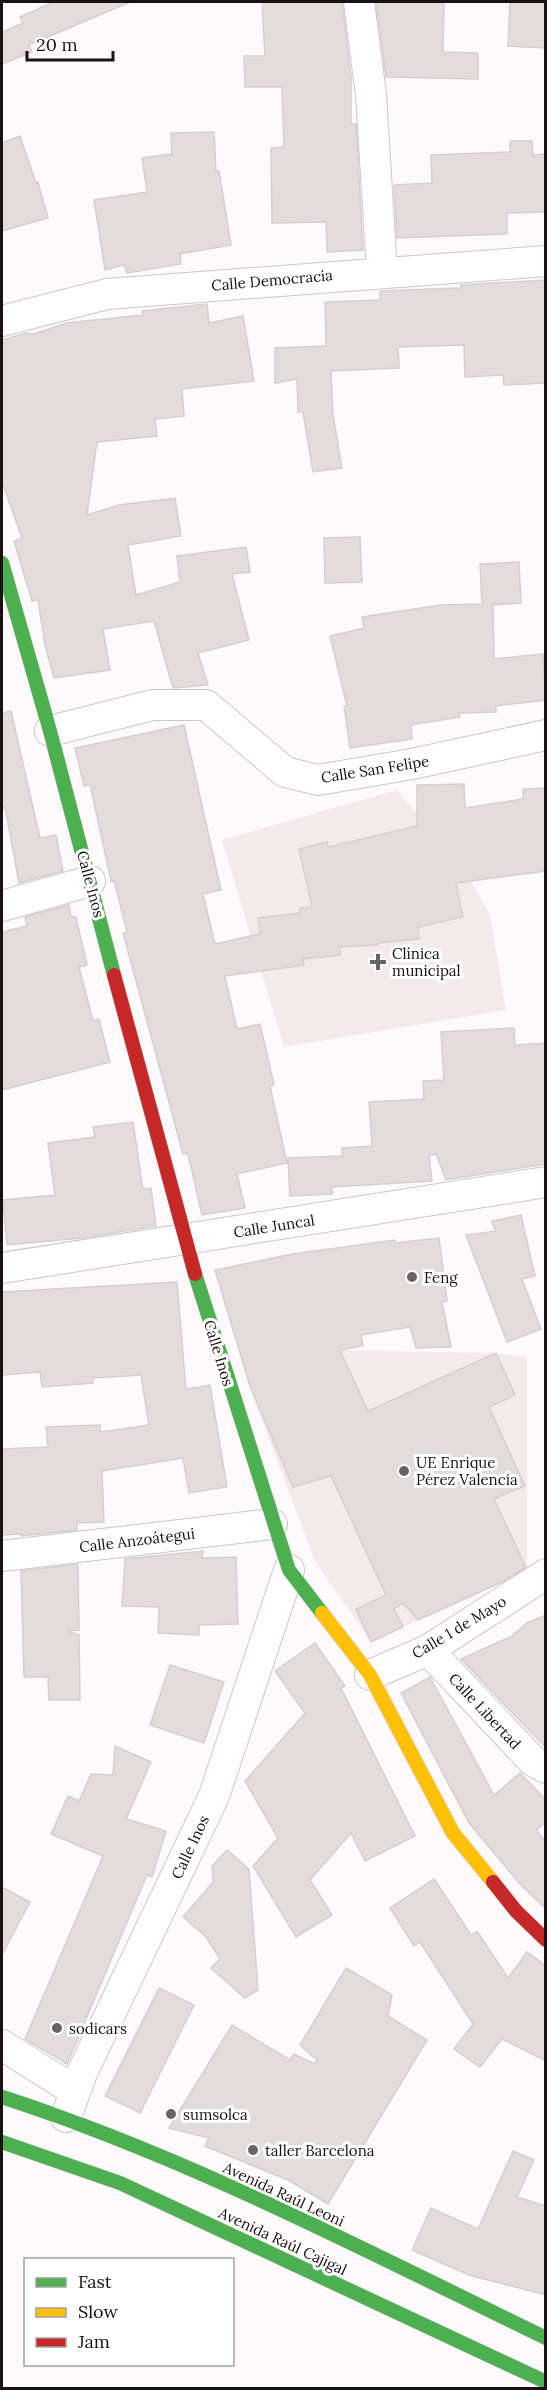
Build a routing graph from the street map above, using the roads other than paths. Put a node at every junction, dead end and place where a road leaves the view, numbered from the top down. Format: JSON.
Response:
{"nodes":[{"id":1,"x":359,"y":2,"type":"edge"},
{"id":2,"x":546,"y":261,"type":"edge"},
{"id":3,"x":382,"y":272,"type":"junction"},
{"id":4,"x":2,"y":321,"type":"edge"},
{"id":5,"x":2,"y":563,"type":"edge"},
{"id":6,"x":50,"y":731,"type":"junction"},
{"id":7,"x":546,"y":735,"type":"edge"},
{"id":8,"x":90,"y":881,"type":"junction"},
{"id":9,"x":2,"y":906,"type":"edge"},
{"id":10,"x":546,"y":1182,"type":"edge"},
{"id":11,"x":184,"y":1241,"type":"junction"},
{"id":12,"x":2,"y":1268,"type":"edge"},
{"id":13,"x":272,"y":1524,"type":"junction"},
{"id":14,"x":2,"y":1556,"type":"edge"},
{"id":15,"x":289,"y":1570,"type":"junction"},
{"id":16,"x":546,"y":1574,"type":"edge"},
{"id":17,"x":428,"y":1650,"type":"junction"},
{"id":18,"x":370,"y":1675,"type":"junction"},
{"id":19,"x":546,"y":1768,"type":"edge"},
{"id":20,"x":546,"y":1940,"type":"edge"},
{"id":21,"x":2,"y":2046,"type":"edge"},
{"id":22,"x":2,"y":2097,"type":"edge"},
{"id":23,"x":70,"y":2104,"type":"junction"},
{"id":24,"x":2,"y":2142,"type":"edge"},
{"id":25,"x":546,"y":2338,"type":"edge"},
{"id":26,"x":546,"y":2382,"type":"edge"}],
"edges":[{"from":1,"to":3,"type":"street"},
{"from":2,"to":3,"type":"street","name":"Calle Democracia"},
{"from":3,"to":4,"type":"street","name":"Calle Democracia"},
{"from":5,"to":6,"type":"street","name":"Calle Inos"},
{"from":6,"to":7,"type":"street","name":"Calle San Felipe"},
{"from":6,"to":8,"type":"street","name":"Calle Inos"},
{"from":8,"to":9,"type":"street"},
{"from":8,"to":11,"type":"street","name":"Calle Inos"},
{"from":10,"to":11,"type":"street","name":"Calle Juncal"},
{"from":11,"to":12,"type":"street","name":"Calle Juncal"},
{"from":11,"to":13,"type":"street","name":"Calle Inos"},
{"from":13,"to":14,"type":"street","name":"Calle Anzoátegui"},
{"from":13,"to":15,"type":"street","name":"Calle Inos"},
{"from":15,"to":18,"type":"street"},
{"from":15,"to":23,"type":"street","name":"Calle Inos"},
{"from":16,"to":17,"type":"street","name":"Calle 1 de Mayo"},
{"from":17,"to":18,"type":"street","name":"Calle 1 de Mayo"},
{"from":17,"to":19,"type":"street","name":"Calle Libertad"},
{"from":18,"to":20,"type":"street"},
{"from":21,"to":23,"type":"street"},
{"from":22,"to":23,"type":"street","name":"Avenida Raúl Leoni"},
{"from":23,"to":25,"type":"street","name":"Avenida Raúl Leoni"},
{"from":24,"to":26,"type":"street","name":"Avenida Raúl Cajigal"}]}
